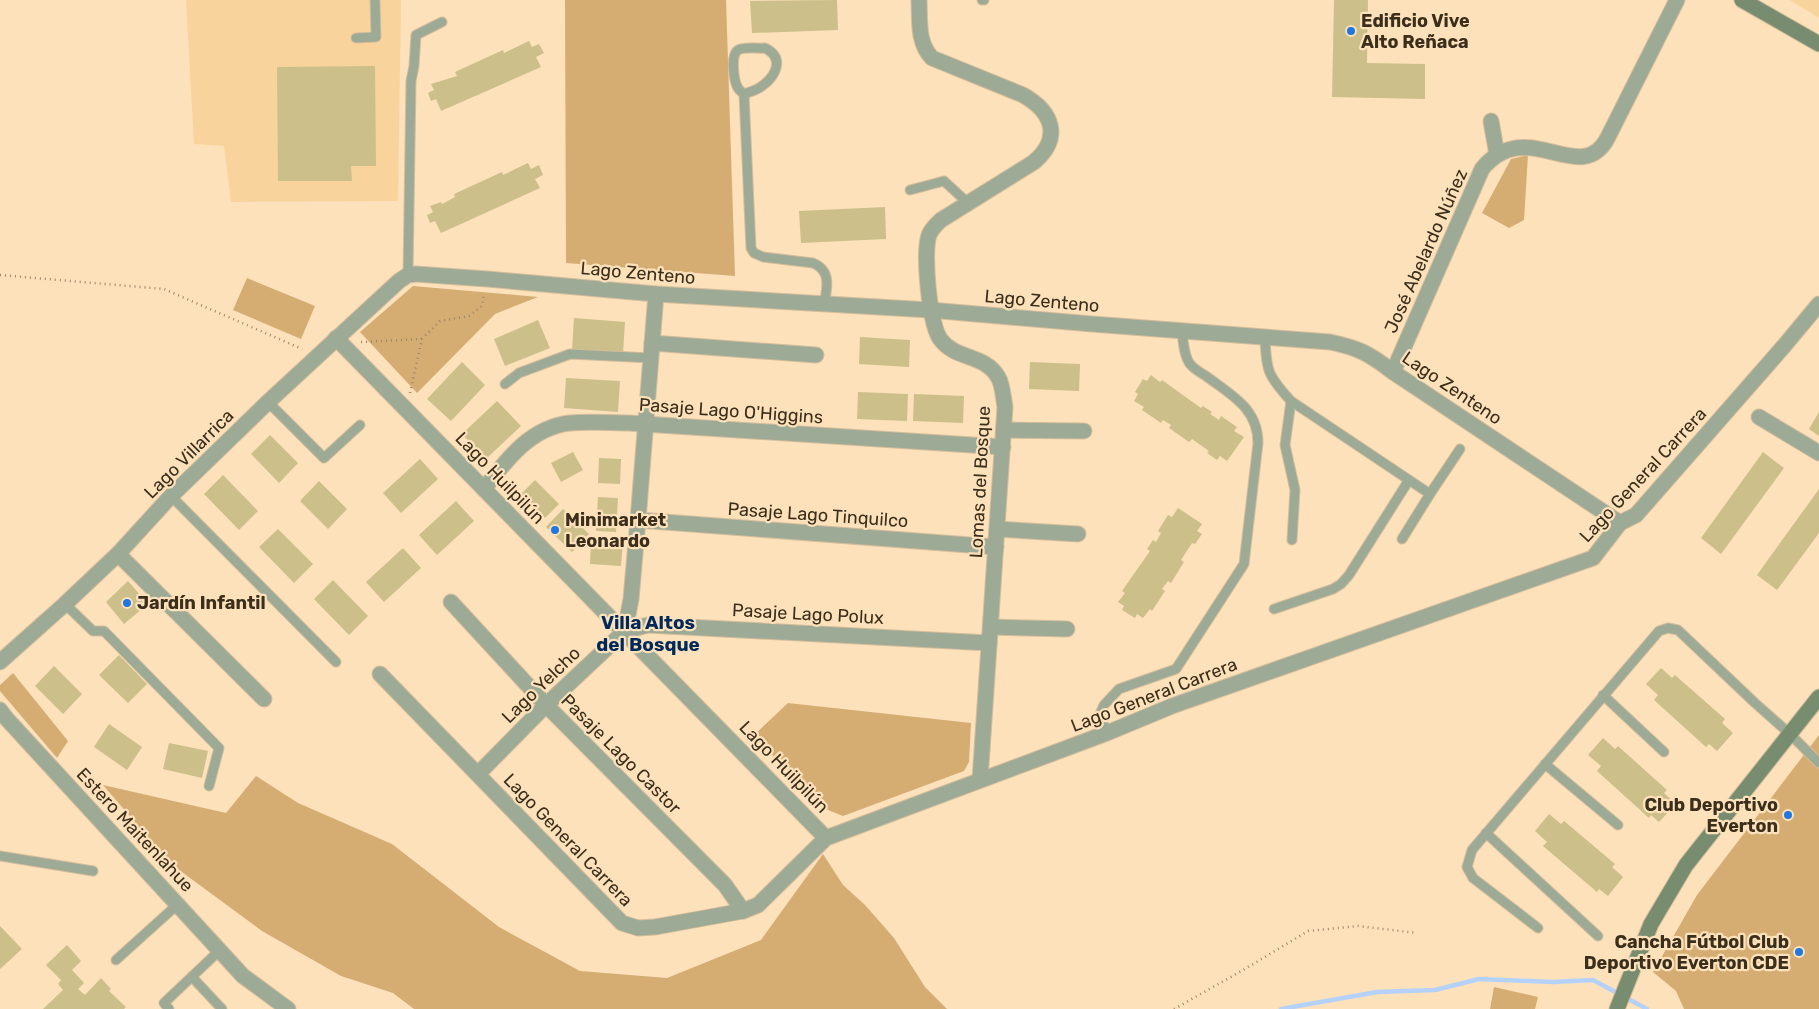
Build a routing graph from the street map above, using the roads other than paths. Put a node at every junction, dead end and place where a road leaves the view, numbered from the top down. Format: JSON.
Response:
{"nodes":[{"id":1,"x":375,"y":0,"type":"edge"},
{"id":2,"x":919,"y":0,"type":"edge"},
{"id":3,"x":1677,"y":0,"type":"edge"},
{"id":4,"x":1742,"y":0,"type":"edge"},
{"id":5,"x":1754,"y":4,"type":"edge"},
{"id":6,"x":442,"y":22,"type":"dead end"},
{"id":7,"x":356,"y":38,"type":"dead end"},
{"id":8,"x":1819,"y":44,"type":"edge"},
{"id":9,"x":744,"y":94,"type":"junction"},
{"id":10,"x":1491,"y":121,"type":"dead end"},
{"id":11,"x":1496,"y":155,"type":"junction"},
{"id":12,"x":910,"y":190,"type":"dead end"},
{"id":13,"x":968,"y":203,"type":"junction"},
{"id":14,"x":408,"y":275,"type":"junction"},
{"id":15,"x":656,"y":294,"type":"junction"},
{"id":16,"x":1819,"y":304,"type":"edge"},
{"id":17,"x":824,"y":305,"type":"junction"},
{"id":18,"x":930,"y":310,"type":"junction"},
{"id":19,"x":1182,"y":331,"type":"junction"},
{"id":20,"x":1265,"y":337,"type":"junction"},
{"id":21,"x":339,"y":340,"type":"junction"},
{"id":22,"x":652,"y":351,"type":"junction"},
{"id":23,"x":816,"y":355,"type":"dead end"},
{"id":24,"x":1393,"y":372,"type":"junction"},
{"id":25,"x":506,"y":384,"type":"dead end"},
{"id":26,"x":1291,"y":400,"type":"junction"},
{"id":27,"x":268,"y":402,"type":"junction"},
{"id":28,"x":1759,"y":417,"type":"dead end"},
{"id":29,"x":360,"y":425,"type":"dead end"},
{"id":30,"x":645,"y":425,"type":"junction"},
{"id":31,"x":1004,"y":430,"type":"junction"},
{"id":32,"x":1084,"y":431,"type":"dead end"},
{"id":33,"x":1002,"y":448,"type":"junction"},
{"id":34,"x":1460,"y":449,"type":"dead end"},
{"id":35,"x":1819,"y":453,"type":"edge"},
{"id":36,"x":1409,"y":480,"type":"junction"},
{"id":37,"x":484,"y":489,"type":"junction"},
{"id":38,"x":1430,"y":494,"type":"junction"},
{"id":39,"x":171,"y":496,"type":"junction"},
{"id":40,"x":638,"y":520,"type":"junction"},
{"id":41,"x":1620,"y":523,"type":"junction"},
{"id":42,"x":997,"y":529,"type":"junction"},
{"id":43,"x":1078,"y":534,"type":"dead end"},
{"id":44,"x":1402,"y":539,"type":"dead end"},
{"id":45,"x":1292,"y":540,"type":"dead end"},
{"id":46,"x":996,"y":547,"type":"junction"},
{"id":47,"x":118,"y":554,"type":"junction"},
{"id":48,"x":451,"y":602,"type":"dead end"},
{"id":49,"x":65,"y":604,"type":"junction"},
{"id":50,"x":1274,"y":609,"type":"dead end"},
{"id":51,"x":991,"y":627,"type":"junction"},
{"id":52,"x":1067,"y":630,"type":"dead end"},
{"id":53,"x":625,"y":632,"type":"junction"},
{"id":54,"x":989,"y":643,"type":"junction"},
{"id":55,"x":0,"y":662,"type":"edge"},
{"id":56,"x":336,"y":662,"type":"dead end"},
{"id":57,"x":380,"y":674,"type":"dead end"},
{"id":58,"x":1603,"y":696,"type":"junction"},
{"id":59,"x":1819,"y":697,"type":"edge"},
{"id":60,"x":264,"y":699,"type":"dead end"},
{"id":61,"x":546,"y":704,"type":"junction"},
{"id":62,"x":0,"y":710,"type":"edge"},
{"id":63,"x":1107,"y":733,"type":"junction"},
{"id":64,"x":1790,"y":734,"type":"junction"},
{"id":65,"x":1664,"y":752,"type":"dead end"},
{"id":66,"x":1819,"y":763,"type":"edge"},
{"id":67,"x":1545,"y":764,"type":"junction"},
{"id":68,"x":478,"y":774,"type":"junction"},
{"id":69,"x":980,"y":780,"type":"junction"},
{"id":70,"x":209,"y":786,"type":"dead end"},
{"id":71,"x":1618,"y":825,"type":"dead end"},
{"id":72,"x":1486,"y":833,"type":"junction"},
{"id":73,"x":826,"y":838,"type":"junction"},
{"id":74,"x":0,"y":856,"type":"edge"},
{"id":75,"x":93,"y":871,"type":"dead end"},
{"id":76,"x":178,"y":904,"type":"junction"},
{"id":77,"x":743,"y":911,"type":"junction"},
{"id":78,"x":1538,"y":928,"type":"dead end"},
{"id":79,"x":1598,"y":936,"type":"dead end"},
{"id":80,"x":220,"y":950,"type":"junction"},
{"id":81,"x":116,"y":960,"type":"dead end"},
{"id":82,"x":192,"y":976,"type":"junction"},
{"id":83,"x":169,"y":1009,"type":"edge"},
{"id":84,"x":222,"y":1009,"type":"edge"},
{"id":85,"x":288,"y":1009,"type":"edge"},
{"id":86,"x":1617,"y":1009,"type":"edge"}],
"edges":[{"from":1,"to":7,"type":"lane"},
{"from":2,"to":13,"type":"street","name":"Lomas del Bosque"},
{"from":3,"to":11,"type":"street"},
{"from":4,"to":5,"type":"street"},
{"from":5,"to":8,"type":"street"},
{"from":6,"to":14,"type":"lane"},
{"from":9,"to":9,"type":"lane"},
{"from":9,"to":17,"type":"lane"},
{"from":10,"to":11,"type":"street"},
{"from":11,"to":24,"type":"street","name":"José Abelardo Núñez"},
{"from":12,"to":13,"type":"lane"},
{"from":13,"to":18,"type":"street","name":"Lomas del Bosque"},
{"from":14,"to":15,"type":"street","name":"Lago Zenteno"},
{"from":14,"to":21,"type":"street","name":"Lago Villarrica"},
{"from":15,"to":17,"type":"street","name":"Lago Zenteno"},
{"from":15,"to":22,"type":"street"},
{"from":16,"to":41,"type":"street","name":"Lago General Carrera"},
{"from":17,"to":18,"type":"street","name":"Lago Zenteno"},
{"from":18,"to":19,"type":"street","name":"Lago Zenteno"},
{"from":18,"to":31,"type":"street","name":"Lomas del Bosque"},
{"from":19,"to":20,"type":"street","name":"Lago Zenteno"},
{"from":19,"to":63,"type":"lane"},
{"from":20,"to":24,"type":"street","name":"Lago Zenteno"},
{"from":20,"to":26,"type":"lane"},
{"from":21,"to":27,"type":"street","name":"Lago Villarrica"},
{"from":21,"to":37,"type":"street","name":"Lago Huilpilún"},
{"from":22,"to":23,"type":"street"},
{"from":22,"to":25,"type":"lane"},
{"from":22,"to":30,"type":"street"},
{"from":24,"to":41,"type":"street","name":"Lago Zenteno"},
{"from":26,"to":36,"type":"lane"},
{"from":26,"to":45,"type":"lane"},
{"from":27,"to":29,"type":"lane"},
{"from":27,"to":39,"type":"street","name":"Lago Villarrica"},
{"from":28,"to":35,"type":"street"},
{"from":30,"to":33,"type":"street","name":"Pasaje Lago O'Higgins"},
{"from":30,"to":37,"type":"street","name":"Pasaje Lago O'Higgins"},
{"from":30,"to":40,"type":"street"},
{"from":31,"to":32,"type":"street"},
{"from":31,"to":33,"type":"street","name":"Lomas del Bosque"},
{"from":33,"to":42,"type":"street","name":"Lomas del Bosque"},
{"from":34,"to":38,"type":"lane"},
{"from":36,"to":38,"type":"lane"},
{"from":36,"to":50,"type":"lane"},
{"from":37,"to":53,"type":"street","name":"Lago Huilpilún"},
{"from":38,"to":44,"type":"lane"},
{"from":39,"to":47,"type":"street","name":"Lago Villarrica"},
{"from":39,"to":56,"type":"lane"},
{"from":40,"to":46,"type":"street","name":"Pasaje Lago Tinquilco"},
{"from":40,"to":53,"type":"street"},
{"from":41,"to":63,"type":"street","name":"Lago General Carrera"},
{"from":42,"to":43,"type":"street"},
{"from":42,"to":46,"type":"street","name":"Lomas del Bosque"},
{"from":46,"to":51,"type":"street","name":"Lomas del Bosque"},
{"from":47,"to":49,"type":"street","name":"Lago Villarrica"},
{"from":47,"to":60,"type":"street"},
{"from":48,"to":61,"type":"street","name":"Pasaje Lago Castor"},
{"from":49,"to":55,"type":"street","name":"Lago Villarrica"},
{"from":49,"to":70,"type":"lane"},
{"from":51,"to":52,"type":"street"},
{"from":51,"to":54,"type":"street","name":"Lomas del Bosque"},
{"from":53,"to":54,"type":"street","name":"Pasaje Lago Polux"},
{"from":53,"to":61,"type":"street","name":"Lago Yelcho"},
{"from":53,"to":73,"type":"street","name":"Lago Huilpilún"},
{"from":54,"to":69,"type":"street","name":"Lomas del Bosque"},
{"from":57,"to":68,"type":"street","name":"Lago General Carrera"},
{"from":58,"to":64,"type":"lane"},
{"from":58,"to":65,"type":"lane"},
{"from":58,"to":67,"type":"lane"},
{"from":59,"to":64,"type":"street"},
{"from":61,"to":68,"type":"street","name":"Lago Yelcho"},
{"from":61,"to":77,"type":"street","name":"Pasaje Lago Castor"},
{"from":62,"to":76,"type":"street","name":"Estero Maitenlahue"},
{"from":63,"to":69,"type":"street","name":"Lago General Carrera"},
{"from":64,"to":66,"type":"lane"},
{"from":64,"to":86,"type":"street"},
{"from":67,"to":71,"type":"lane"},
{"from":67,"to":72,"type":"lane"},
{"from":68,"to":77,"type":"street","name":"Lago General Carrera"},
{"from":69,"to":73,"type":"street","name":"Lago General Carrera"},
{"from":72,"to":78,"type":"lane"},
{"from":72,"to":79,"type":"lane"},
{"from":73,"to":77,"type":"street","name":"Lago General Carrera"},
{"from":74,"to":75,"type":"lane"},
{"from":76,"to":80,"type":"street","name":"Estero Maitenlahue"},
{"from":76,"to":81,"type":"lane"},
{"from":80,"to":82,"type":"lane"},
{"from":80,"to":85,"type":"street","name":"Estero Maitenlahue"},
{"from":82,"to":83,"type":"lane"},
{"from":82,"to":84,"type":"lane"}]}
